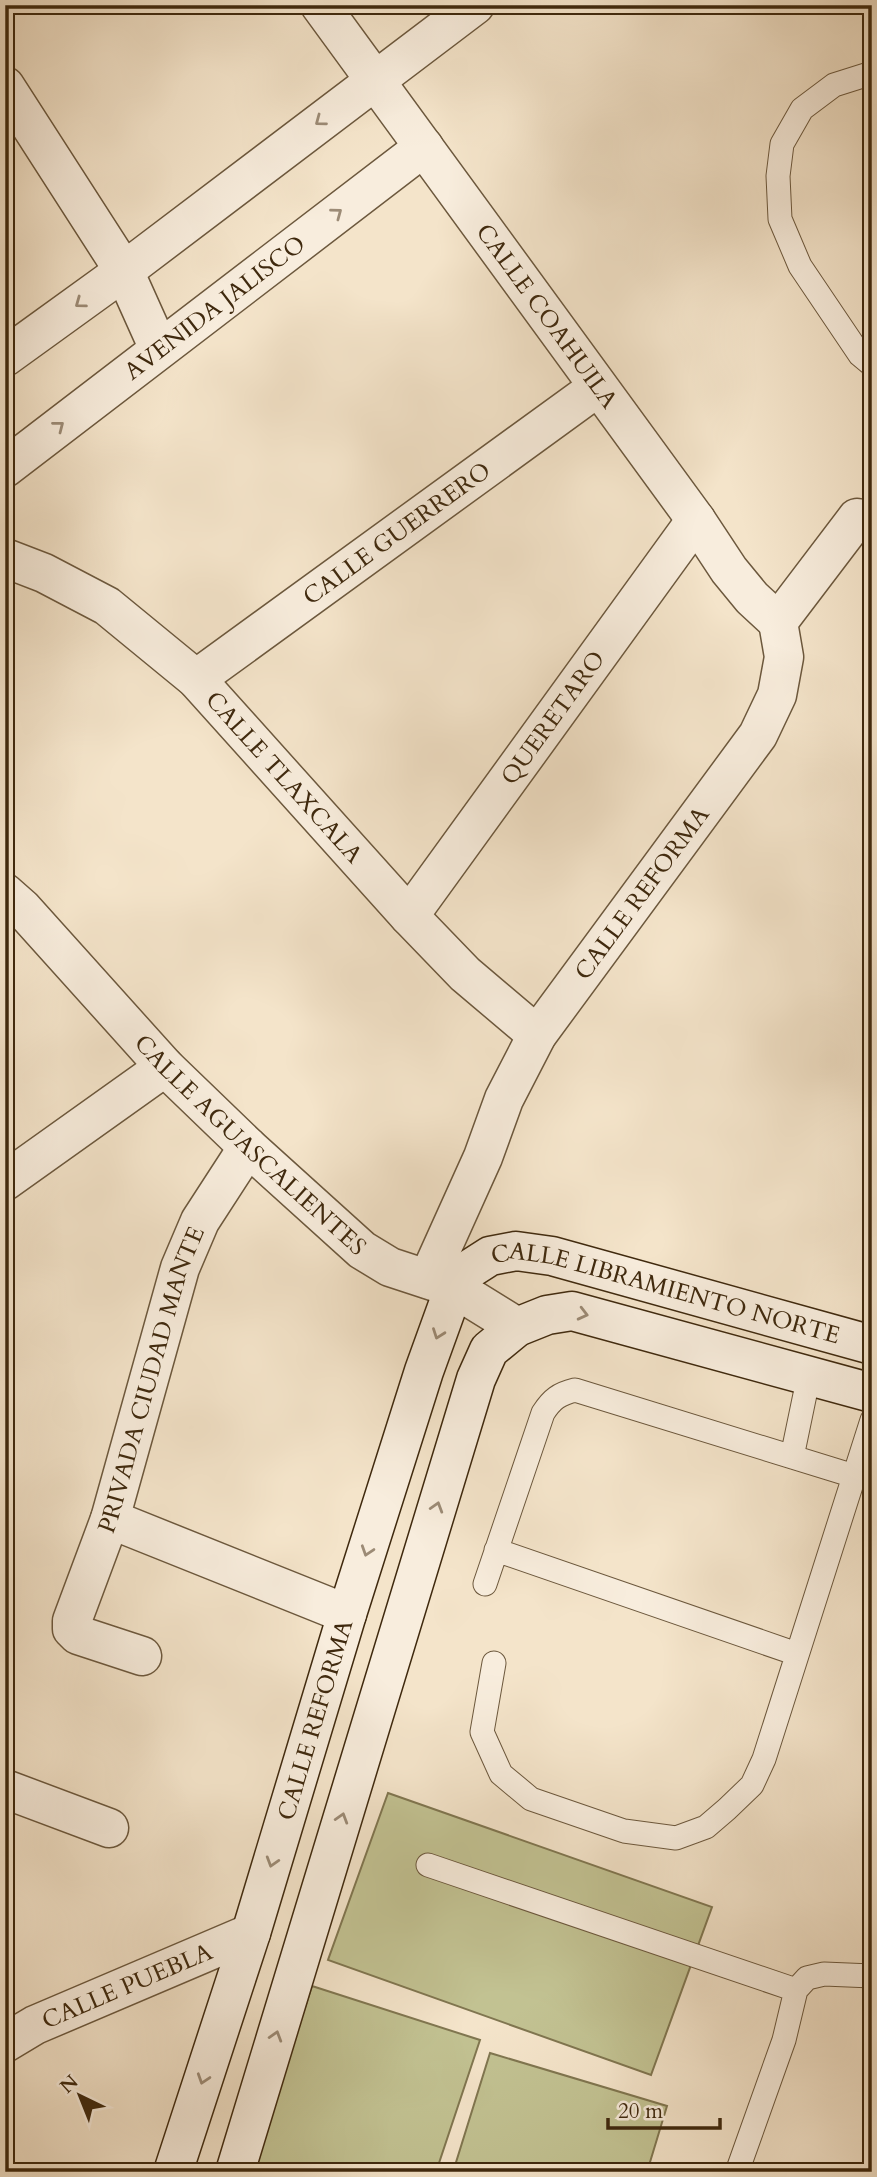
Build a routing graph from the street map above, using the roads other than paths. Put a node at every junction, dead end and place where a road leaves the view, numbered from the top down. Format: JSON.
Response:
{"nodes":[{"id":1,"x":320,"y":5,"type":"edge"},
{"id":2,"x":475,"y":5,"type":"edge"},
{"id":3,"x":872,"y":73,"type":"edge"},
{"id":4,"x":375,"y":80,"type":"junction"},
{"id":5,"x":5,"y":86,"type":"edge"},
{"id":6,"x":424,"y":147,"type":"junction"},
{"id":7,"x":124,"y":271,"type":"junction"},
{"id":8,"x":159,"y":349,"type":"junction"},
{"id":9,"x":5,"y":357,"type":"edge"},
{"id":10,"x":872,"y":365,"type":"edge"},
{"id":11,"x":598,"y":387,"type":"junction"},
{"id":12,"x":5,"y":468,"type":"edge"},
{"id":13,"x":857,"y":518,"type":"dead end"},
{"id":14,"x":696,"y":520,"type":"junction"},
{"id":15,"x":5,"y":558,"type":"edge"},
{"id":16,"x":778,"y":622,"type":"junction"},
{"id":17,"x":196,"y":679,"type":"junction"},
{"id":18,"x":13,"y":900,"type":"edge"},
{"id":19,"x":409,"y":915,"type":"junction"},
{"id":20,"x":537,"y":1035,"type":"junction"},
{"id":21,"x":165,"y":1067,"type":"junction"},
{"id":22,"x":248,"y":1147,"type":"junction"},
{"id":23,"x":5,"y":1181,"type":"edge"},
{"id":24,"x":449,"y":1280,"type":"junction"},
{"id":25,"x":517,"y":1327,"type":"junction"},
{"id":26,"x":872,"y":1345,"type":"edge"},
{"id":27,"x":809,"y":1375,"type":"junction"},
{"id":28,"x":872,"y":1393,"type":"edge"},
{"id":29,"x":872,"y":1420,"type":"edge"},
{"id":30,"x":792,"y":1457,"type":"junction"},
{"id":31,"x":854,"y":1476,"type":"junction"},
{"id":32,"x":110,"y":1518,"type":"junction"},
{"id":33,"x":496,"y":1550,"type":"junction"},
{"id":34,"x":485,"y":1584,"type":"dead end"},
{"id":35,"x":347,"y":1614,"type":"junction"},
{"id":36,"x":797,"y":1654,"type":"junction"},
{"id":37,"x":142,"y":1656,"type":"dead end"},
{"id":38,"x":494,"y":1663,"type":"dead end"},
{"id":39,"x":5,"y":1789,"type":"edge"},
{"id":40,"x":109,"y":1828,"type":"dead end"},
{"id":41,"x":428,"y":1866,"type":"dead end"},
{"id":42,"x":250,"y":1933,"type":"junction"},
{"id":43,"x":872,"y":1976,"type":"edge"},
{"id":44,"x":796,"y":1990,"type":"junction"},
{"id":45,"x":5,"y":2043,"type":"edge"},
{"id":46,"x":173,"y":2172,"type":"edge"},
{"id":47,"x":235,"y":2172,"type":"edge"},
{"id":48,"x":737,"y":2172,"type":"edge"}],
"edges":[{"from":1,"to":4,"type":"street","name":"CALLE COAHUILA"},
{"from":2,"to":4,"type":"street"},
{"from":3,"to":10,"type":"lane"},
{"from":4,"to":6,"type":"street","name":"CALLE COAHUILA"},
{"from":4,"to":7,"type":"street","one_way":true},
{"from":5,"to":7,"type":"street"},
{"from":8,"to":6,"type":"street","name":"AVENIDA JALISCO","one_way":true},
{"from":6,"to":11,"type":"street","name":"CALLE COAHUILA"},
{"from":7,"to":8,"type":"street"},
{"from":7,"to":9,"type":"street","one_way":true},
{"from":12,"to":8,"type":"street","name":"AVENIDA JALISCO","one_way":true},
{"from":11,"to":14,"type":"street","name":"CALLE COAHUILA"},
{"from":11,"to":17,"type":"street","name":"CALLE GUERRERO"},
{"from":13,"to":16,"type":"street"},
{"from":14,"to":16,"type":"street","name":"CALLE COAHUILA"},
{"from":14,"to":19,"type":"street","name":"QUERETARO"},
{"from":15,"to":17,"type":"street","name":"CALLE TLAXCALA"},
{"from":16,"to":20,"type":"street","name":"CALLE REFORMA"},
{"from":17,"to":19,"type":"street","name":"CALLE TLAXCALA"},
{"from":18,"to":21,"type":"street","name":"CALLE AGUASCALIENTES"},
{"from":19,"to":20,"type":"street","name":"CALLE TLAXCALA"},
{"from":20,"to":24,"type":"street","name":"CALLE REFORMA"},
{"from":21,"to":22,"type":"street","name":"CALLE AGUASCALIENTES"},
{"from":21,"to":23,"type":"street"},
{"from":22,"to":24,"type":"street","name":"CALLE AGUASCALIENTES"},
{"from":22,"to":32,"type":"street","name":"PRIVADA CIUDAD MANTE"},
{"from":24,"to":25,"type":"street","name":"CALLE AGUASCALIENTES"},
{"from":24,"to":26,"type":"street","name":"CALLE LIBRAMIENTO NORTE"},
{"from":24,"to":35,"type":"street","name":"CALLE REFORMA","one_way":true},
{"from":25,"to":27,"type":"street","name":"CALLE LIBRAMIENTO NORTE","one_way":true},
{"from":47,"to":25,"type":"street","one_way":true},
{"from":27,"to":28,"type":"street","name":"CALLE LIBRAMIENTO NORTE"},
{"from":27,"to":30,"type":"lane"},
{"from":29,"to":31,"type":"lane"},
{"from":30,"to":31,"type":"lane"},
{"from":30,"to":33,"type":"lane"},
{"from":31,"to":36,"type":"lane"},
{"from":32,"to":35,"type":"street"},
{"from":32,"to":37,"type":"street","name":"PRIVADA CIUDAD MANTE"},
{"from":33,"to":34,"type":"lane"},
{"from":33,"to":36,"type":"lane"},
{"from":35,"to":42,"type":"street","name":"CALLE REFORMA","one_way":true},
{"from":36,"to":38,"type":"lane"},
{"from":39,"to":40,"type":"street"},
{"from":41,"to":44,"type":"lane"},
{"from":42,"to":45,"type":"street","name":"CALLE PUEBLA"},
{"from":42,"to":46,"type":"street","name":"CALLE REFORMA","one_way":true},
{"from":43,"to":44,"type":"lane"},
{"from":44,"to":48,"type":"lane"}]}
